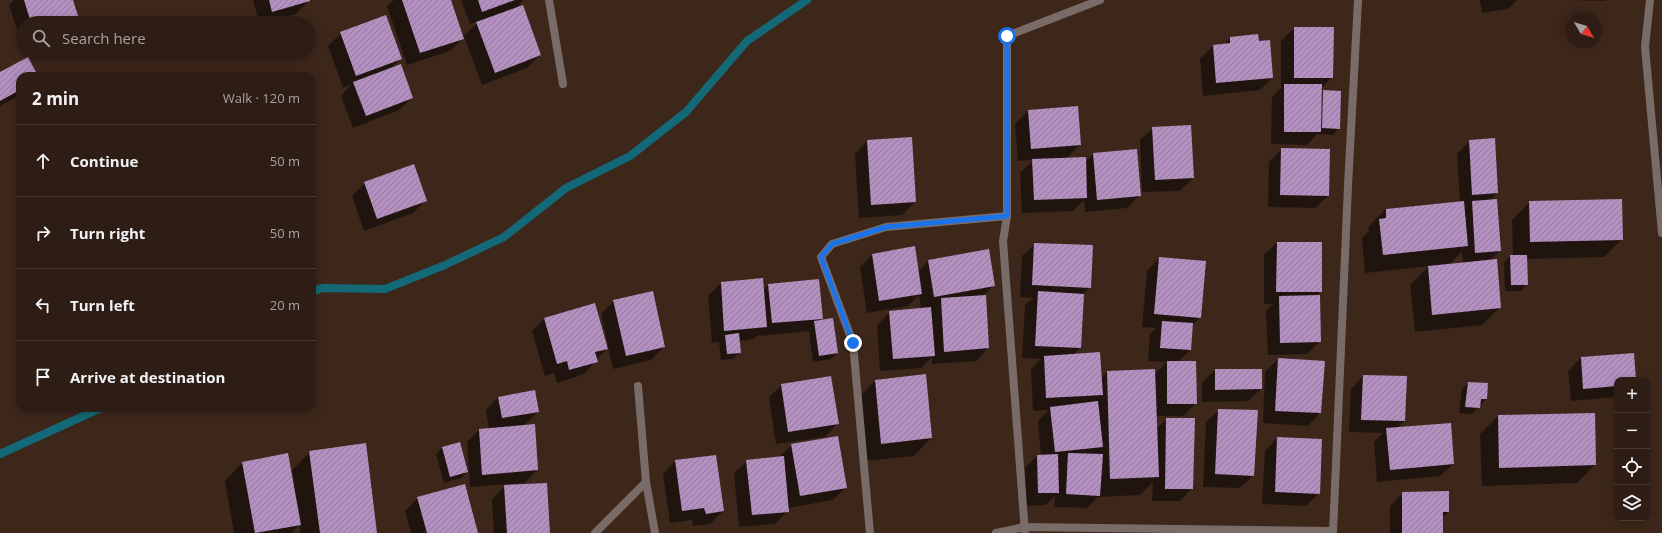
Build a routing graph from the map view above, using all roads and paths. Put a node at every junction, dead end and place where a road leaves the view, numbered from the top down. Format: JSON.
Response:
{"nodes":[{"id":1,"x":549,"y":0,"type":"edge"},
{"id":2,"x":1100,"y":0,"type":"edge"},
{"id":3,"x":1358,"y":0,"type":"edge"},
{"id":4,"x":1650,"y":0,"type":"edge"},
{"id":5,"x":563,"y":84,"type":"dead end"},
{"id":6,"x":1007,"y":216,"type":"junction"},
{"id":7,"x":1662,"y":233,"type":"edge"},
{"id":8,"x":638,"y":386,"type":"dead end"},
{"id":9,"x":646,"y":482,"type":"junction"},
{"id":10,"x":1024,"y":530,"type":"edge"},
{"id":11,"x":1333,"y":532,"type":"edge"},
{"id":12,"x":595,"y":533,"type":"edge"},
{"id":13,"x":655,"y":533,"type":"edge"},
{"id":14,"x":870,"y":533,"type":"edge"},
{"id":15,"x":996,"y":533,"type":"edge"}],
"edges":[{"from":1,"to":5,"type":"street"},
{"from":2,"to":6,"type":"street"},
{"from":3,"to":11,"type":"street"},
{"from":4,"to":7,"type":"street"},
{"from":6,"to":10,"type":"street"},
{"from":6,"to":14,"type":"street"},
{"from":8,"to":9,"type":"street"},
{"from":9,"to":12,"type":"street"},
{"from":9,"to":13,"type":"street"},
{"from":10,"to":11,"type":"street"},
{"from":10,"to":15,"type":"street"}]}
